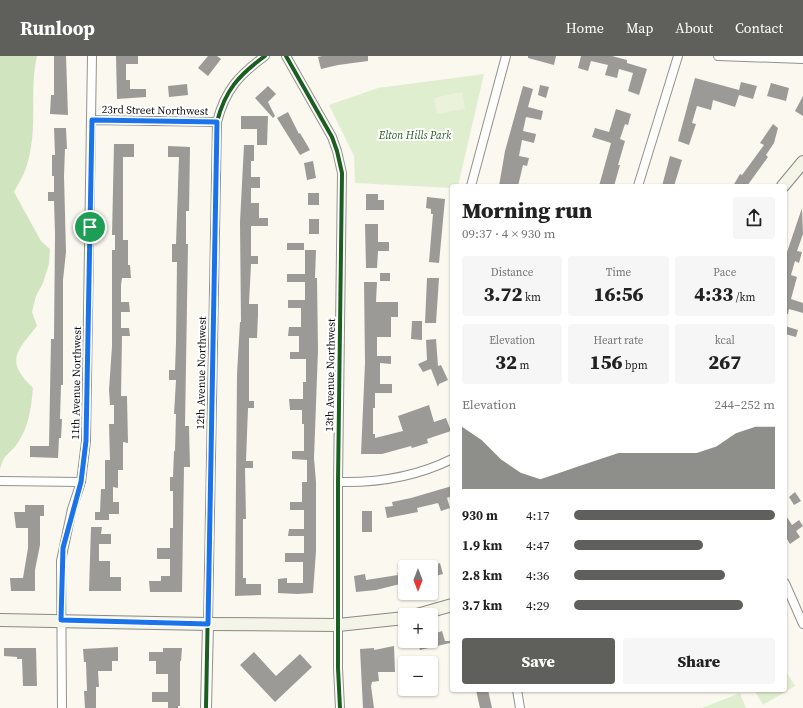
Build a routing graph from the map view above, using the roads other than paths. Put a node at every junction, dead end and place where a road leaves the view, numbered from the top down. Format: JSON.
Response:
{"nodes":[{"id":1,"x":92,"y":56,"type":"edge"},
{"id":2,"x":264,"y":56,"type":"edge"},
{"id":3,"x":286,"y":56,"type":"edge"},
{"id":4,"x":506,"y":56,"type":"edge"},
{"id":5,"x":678,"y":56,"type":"edge"},
{"id":6,"x":718,"y":56,"type":"edge"},
{"id":7,"x":803,"y":59,"type":"edge"},
{"id":8,"x":92,"y":120,"type":"junction"},
{"id":9,"x":217,"y":122,"type":"junction"},
{"id":10,"x":803,"y":162,"type":"edge"},
{"id":11,"x":472,"y":184,"type":"edge"},
{"id":12,"x":639,"y":184,"type":"edge"},
{"id":13,"x":785,"y":184,"type":"edge"},
{"id":14,"x":450,"y":460,"type":"edge"},
{"id":15,"x":0,"y":481,"type":"edge"},
{"id":16,"x":81,"y":482,"type":"junction"},
{"id":17,"x":338,"y":482,"type":"junction"},
{"id":18,"x":787,"y":586,"type":"edge"},
{"id":19,"x":450,"y":606,"type":"edge"},
{"id":20,"x":800,"y":607,"type":"edge"},
{"id":21,"x":438,"y":609,"type":"edge"},
{"id":22,"x":398,"y":619,"type":"edge"},
{"id":23,"x":0,"y":620,"type":"edge"},
{"id":24,"x":61,"y":620,"type":"junction"},
{"id":25,"x":208,"y":624,"type":"junction"},
{"id":26,"x":803,"y":624,"type":"edge"},
{"id":27,"x":338,"y":625,"type":"junction"},
{"id":28,"x":517,"y":692,"type":"edge"},
{"id":29,"x":62,"y":708,"type":"edge"},
{"id":30,"x":206,"y":708,"type":"edge"},
{"id":31,"x":340,"y":708,"type":"edge"},
{"id":32,"x":520,"y":708,"type":"edge"}],
"edges":[{"from":1,"to":8,"type":"street","name":"11th Avenue Northwest"},
{"from":2,"to":9,"type":"street","name":"12th Avenue Northwest"},
{"from":3,"to":17,"type":"street","name":"13th Avenue Northwest"},
{"from":4,"to":11,"type":"street"},
{"from":5,"to":12,"type":"street"},
{"from":6,"to":7,"type":"street"},
{"from":8,"to":9,"type":"street","name":"23rd Street Northwest"},
{"from":8,"to":16,"type":"street","name":"11th Avenue Northwest"},
{"from":9,"to":25,"type":"street","name":"12th Avenue Northwest"},
{"from":10,"to":13,"type":"main road"},
{"from":14,"to":17,"type":"street"},
{"from":15,"to":16,"type":"street"},
{"from":16,"to":24,"type":"street","name":"11th Avenue Northwest"},
{"from":17,"to":27,"type":"street","name":"13th Avenue Northwest"},
{"from":18,"to":20,"type":"street"},
{"from":19,"to":21,"type":"main road"},
{"from":20,"to":26,"type":"street"},
{"from":22,"to":27,"type":"main road"},
{"from":23,"to":24,"type":"main road"},
{"from":24,"to":25,"type":"main road"},
{"from":24,"to":29,"type":"street","name":"11th Avenue Northwest"},
{"from":25,"to":27,"type":"main road"},
{"from":25,"to":30,"type":"street","name":"12th Avenue Northwest"},
{"from":27,"to":31,"type":"street","name":"13th Avenue Northwest"},
{"from":28,"to":32,"type":"street"}]}
